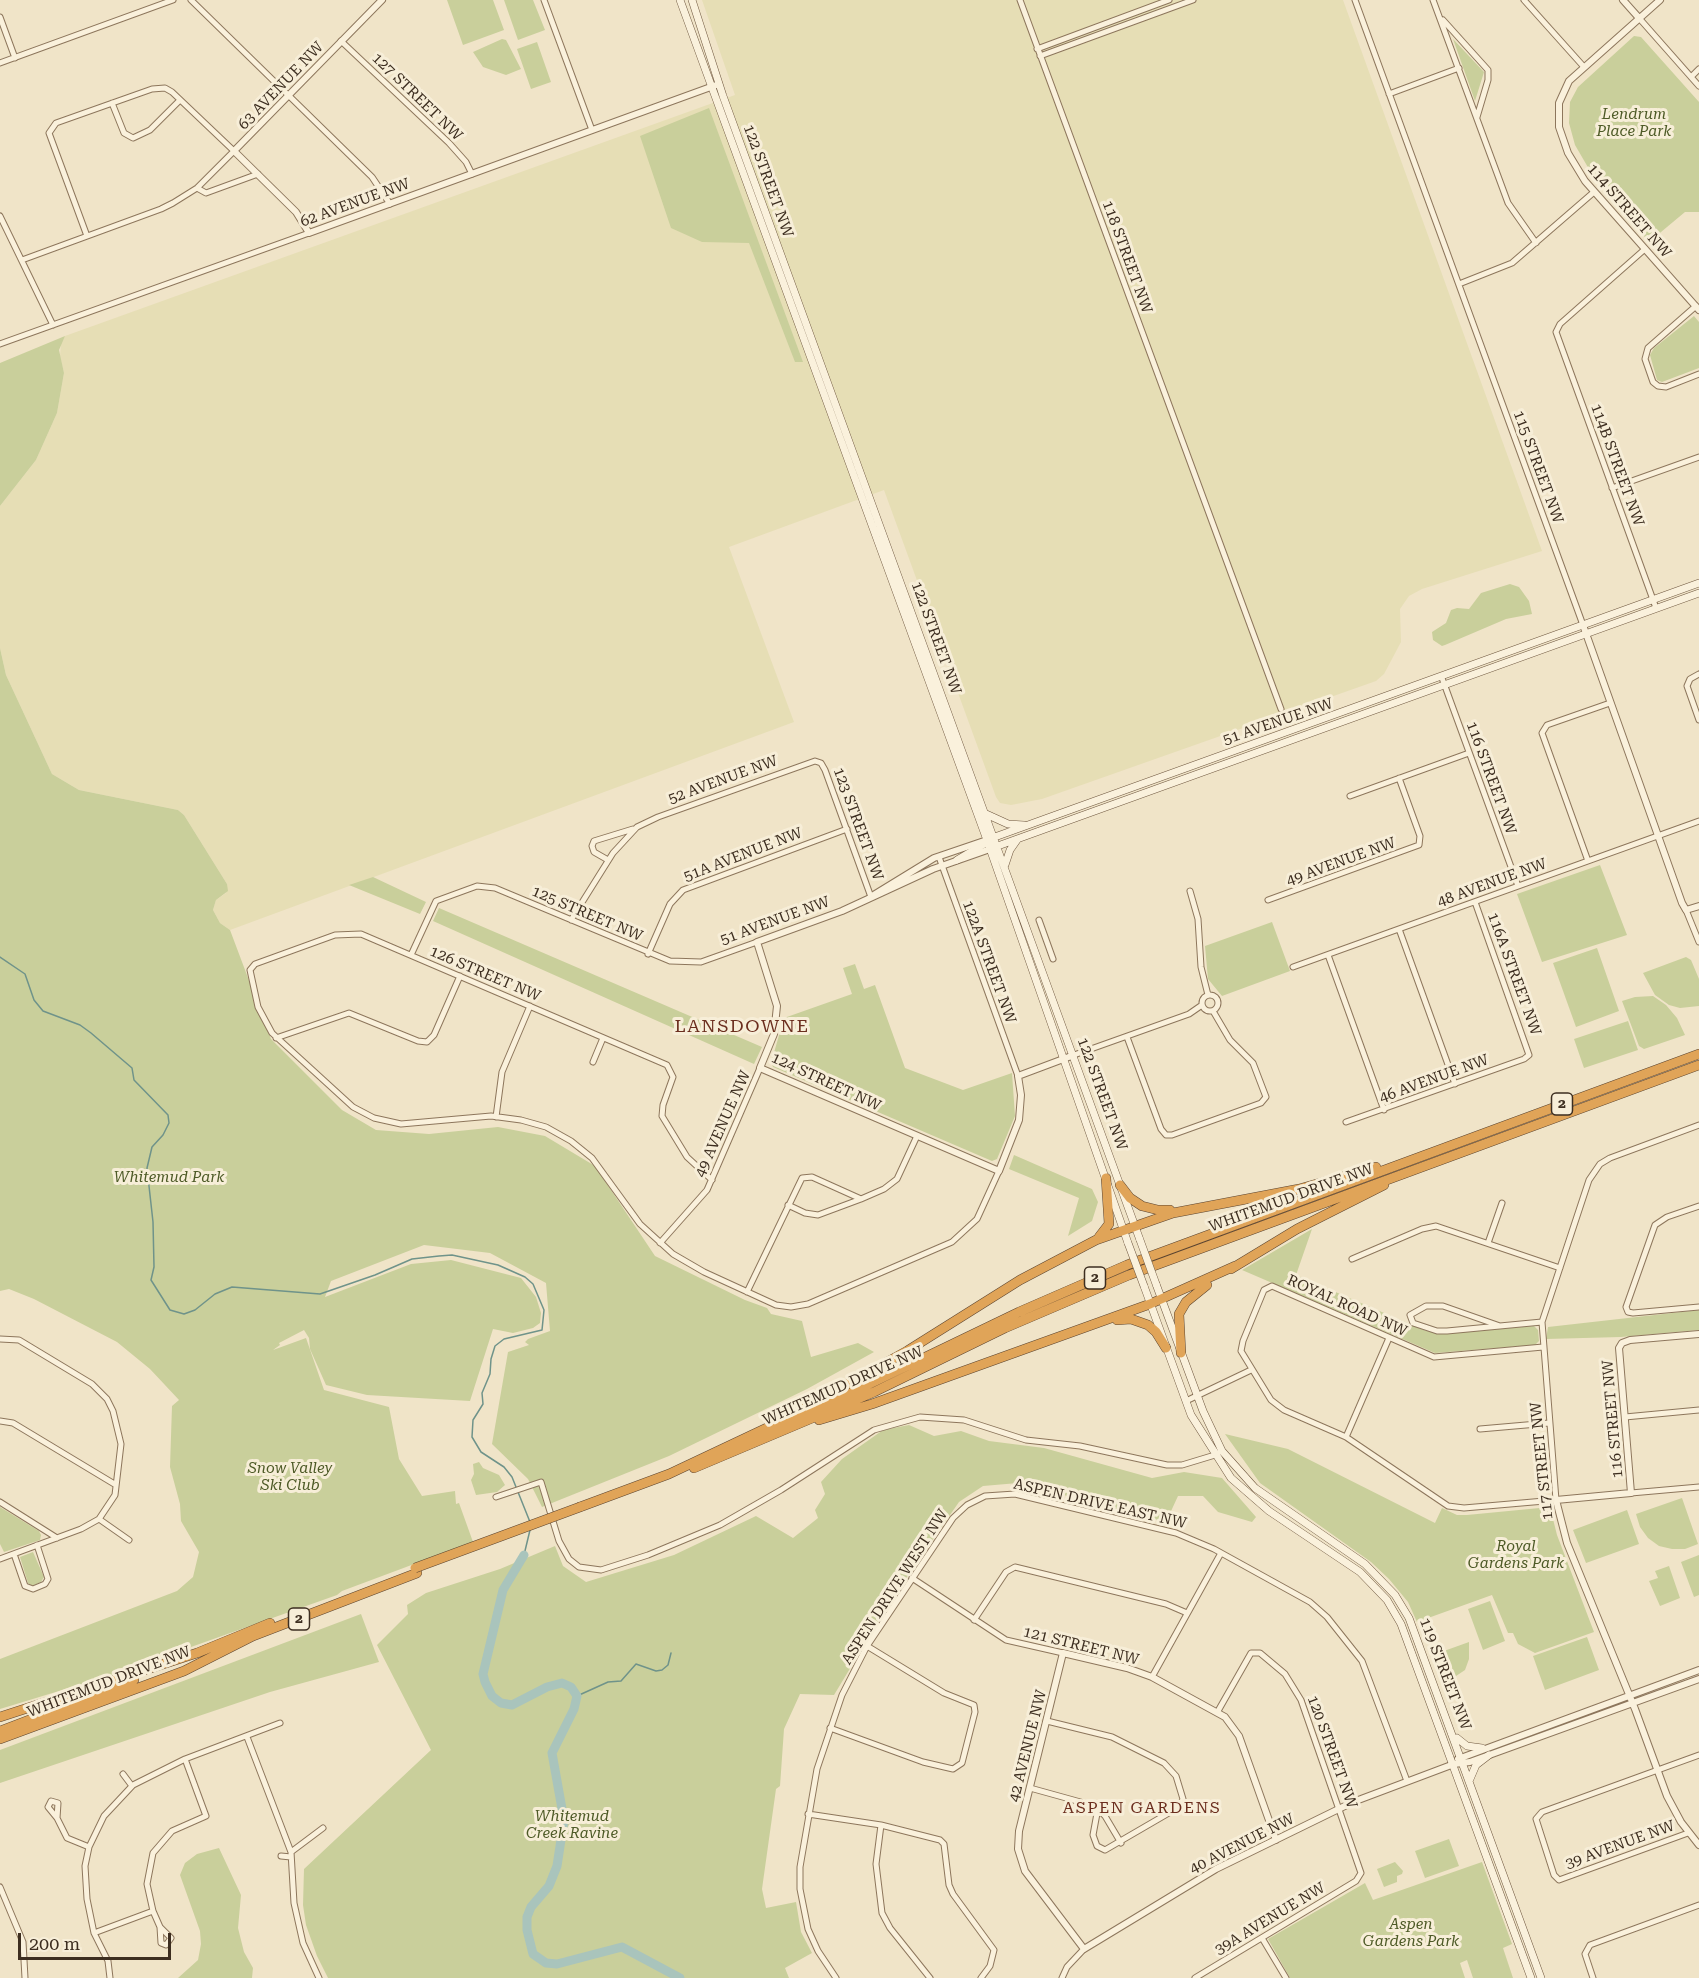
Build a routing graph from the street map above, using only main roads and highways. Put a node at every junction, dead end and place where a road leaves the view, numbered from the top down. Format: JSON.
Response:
{"nodes":[{"id":1,"x":680,"y":0,"type":"edge"},
{"id":2,"x":692,"y":0,"type":"edge"},
{"id":3,"x":715,"y":86,"type":"junction"},
{"id":4,"x":1699,"y":583,"type":"edge"},
{"id":5,"x":1699,"y":593,"type":"edge"},
{"id":6,"x":1444,"y":681,"type":"junction"},
{"id":7,"x":986,"y":813,"type":"junction"},
{"id":8,"x":1050,"y":817,"type":"junction"},
{"id":9,"x":1029,"y":824,"type":"junction"},
{"id":10,"x":1019,"y":838,"type":"junction"},
{"id":11,"x":992,"y":843,"type":"junction"},
{"id":12,"x":957,"y":860,"type":"road end"},
{"id":13,"x":1005,"y":867,"type":"junction"},
{"id":14,"x":1699,"y":1054,"type":"edge"},
{"id":15,"x":1699,"y":1065,"type":"edge"},
{"id":16,"x":1427,"y":1159,"type":"junction"},
{"id":17,"x":1106,"y":1178,"type":"junction"},
{"id":18,"x":1120,"y":1185,"type":"junction"},
{"id":19,"x":1188,"y":1210,"type":"junction"},
{"id":20,"x":1134,"y":1225,"type":"junction"},
{"id":21,"x":1124,"y":1229,"type":"junction"},
{"id":22,"x":1096,"y":1240,"type":"junction"},
{"id":23,"x":1128,"y":1243,"type":"joint"},
{"id":24,"x":1235,"y":1266,"type":"junction"},
{"id":25,"x":1156,"y":1284,"type":"joint"},
{"id":26,"x":1161,"y":1299,"type":"junction"},
{"id":27,"x":1150,"y":1304,"type":"junction"},
{"id":28,"x":1071,"y":1332,"type":"junction"},
{"id":29,"x":1166,"y":1348,"type":"junction"},
{"id":30,"x":1181,"y":1353,"type":"junction"},
{"id":31,"x":774,"y":1429,"type":"junction"},
{"id":32,"x":416,"y":1571,"type":"junction"},
{"id":33,"x":197,"y":1653,"type":"junction"},
{"id":34,"x":65,"y":1715,"type":"junction"},
{"id":35,"x":0,"y":1717,"type":"edge"},
{"id":36,"x":0,"y":1731,"type":"edge"},
{"id":37,"x":1455,"y":1737,"type":"junction"},
{"id":38,"x":0,"y":1739,"type":"edge"},
{"id":39,"x":0,"y":1745,"type":"edge"},
{"id":40,"x":1482,"y":1748,"type":"road end"},
{"id":41,"x":1489,"y":1755,"type":"road end"},
{"id":42,"x":1470,"y":1779,"type":"junction"},
{"id":43,"x":1531,"y":1978,"type":"edge"},
{"id":44,"x":1541,"y":1978,"type":"edge"}],
"edges":[{"from":1,"to":3,"type":"main road","name":"122 STREET NW"},
{"from":2,"to":3,"type":"main road","name":"122 STREET NW"},
{"from":3,"to":7,"type":"main road","name":"122 STREET NW"},
{"from":3,"to":11,"type":"main road","name":"122 STREET NW"},
{"from":4,"to":6,"type":"main road","name":"51 AVENUE NW"},
{"from":5,"to":6,"type":"main road","name":"51 AVENUE NW"},
{"from":6,"to":8,"type":"main road","name":"51 AVENUE NW"},
{"from":6,"to":10,"type":"main road","name":"51 AVENUE NW"},
{"from":7,"to":9,"type":"main road"},
{"from":7,"to":11,"type":"main road","name":"122 STREET NW"},
{"from":8,"to":9,"type":"main road","name":"51 AVENUE NW"},
{"from":8,"to":11,"type":"main road"},
{"from":9,"to":11,"type":"main road","name":"51 AVENUE NW"},
{"from":10,"to":11,"type":"main road","name":"51 AVENUE NW"},
{"from":10,"to":13,"type":"main road"},
{"from":11,"to":12,"type":"main road"},
{"from":11,"to":13,"type":"main road","name":"122 STREET NW"},
{"from":11,"to":17,"type":"main road","name":"122 STREET NW"},
{"from":13,"to":18,"type":"main road","name":"122 STREET NW"},
{"from":14,"to":16,"type":"highway","name":"WHITEMUD DRIVE NW","number":"2"},
{"from":15,"to":16,"type":"highway","name":"WHITEMUD DRIVE NW","number":"2"},
{"from":16,"to":19,"type":"highway"},
{"from":16,"to":24,"type":"highway"},
{"from":16,"to":31,"type":"highway","name":"WHITEMUD DRIVE NW","number":"2"},
{"from":17,"to":21,"type":"main road","name":"122 STREET NW"},
{"from":17,"to":22,"type":"highway"},
{"from":18,"to":19,"type":"highway"},
{"from":18,"to":20,"type":"main road","name":"122 STREET NW"},
{"from":19,"to":20,"type":"highway"},
{"from":20,"to":21,"type":"highway"},
{"from":20,"to":25,"type":"main road","name":"122 STREET NW","bridge":true},
{"from":21,"to":22,"type":"highway"},
{"from":21,"to":23,"type":"main road","name":"122 STREET NW"},
{"from":22,"to":31,"type":"highway"},
{"from":23,"to":27,"type":"main road","name":"119 STREET NW","bridge":true},
{"from":24,"to":26,"type":"highway"},
{"from":24,"to":30,"type":"highway"},
{"from":25,"to":26,"type":"main road","name":"119 STREET NW"},
{"from":26,"to":27,"type":"highway"},
{"from":26,"to":30,"type":"main road","name":"119 STREET NW"},
{"from":27,"to":28,"type":"highway"},
{"from":27,"to":29,"type":"main road","name":"119 STREET NW"},
{"from":28,"to":29,"type":"highway"},
{"from":28,"to":31,"type":"highway"},
{"from":29,"to":43,"type":"main road","name":"119 STREET NW"},
{"from":30,"to":37,"type":"main road","name":"119 STREET NW"},
{"from":31,"to":32,"type":"highway","name":"WHITEMUD DRIVE NW","number":"2","bridge":true},
{"from":32,"to":33,"type":"highway","name":"WHITEMUD DRIVE NW","number":"2"},
{"from":32,"to":34,"type":"highway","name":"WHITEMUD DRIVE NW","number":"2"},
{"from":33,"to":35,"type":"highway","name":"WHITEMUD DRIVE NW","number":"2"},
{"from":33,"to":36,"type":"highway"},
{"from":34,"to":38,"type":"highway","name":"WHITEMUD DRIVE NW","number":"2"},
{"from":34,"to":39,"type":"highway"},
{"from":37,"to":40,"type":"main road"},
{"from":37,"to":42,"type":"main road","name":"119 STREET NW"},
{"from":41,"to":42,"type":"main road"},
{"from":42,"to":44,"type":"main road","name":"119 STREET NW"}]}
